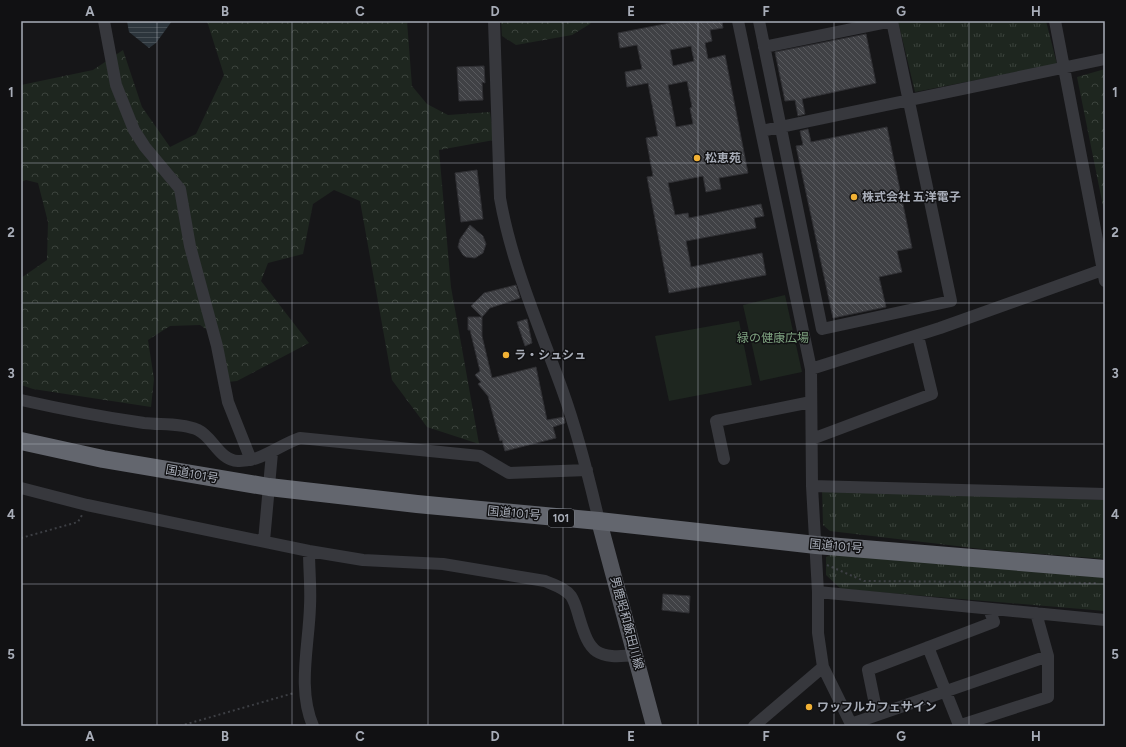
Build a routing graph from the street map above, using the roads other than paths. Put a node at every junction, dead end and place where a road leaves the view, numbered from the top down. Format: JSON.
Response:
{"nodes":[{"id":1,"x":104,"y":21,"type":"edge"},
{"id":2,"x":494,"y":21,"type":"edge"},
{"id":3,"x":738,"y":21,"type":"edge"},
{"id":4,"x":759,"y":21,"type":"edge"},
{"id":5,"x":892,"y":21,"type":"edge"},
{"id":6,"x":1055,"y":21,"type":"edge"},
{"id":7,"x":764,"y":47,"type":"junction"},
{"id":8,"x":1105,"y":59,"type":"edge"},
{"id":9,"x":1066,"y":68,"type":"junction"},
{"id":10,"x":908,"y":100,"type":"junction"},
{"id":11,"x":781,"y":127,"type":"junction"},
{"id":12,"x":762,"y":131,"type":"junction"},
{"id":13,"x":1103,"y":276,"type":"edge"},
{"id":14,"x":918,"y":336,"type":"junction"},
{"id":15,"x":810,"y":369,"type":"junction"},
{"id":16,"x":21,"y":400,"type":"edge"},
{"id":17,"x":811,"y":402,"type":"junction"},
{"id":18,"x":812,"y":439,"type":"junction"},
{"id":19,"x":21,"y":441,"type":"edge"},
{"id":20,"x":272,"y":453,"type":"junction"},
{"id":21,"x":724,"y":459,"type":"dead end"},
{"id":22,"x":251,"y":460,"type":"junction"},
{"id":23,"x":587,"y":470,"type":"junction"},
{"id":24,"x":812,"y":486,"type":"junction"},
{"id":25,"x":269,"y":487,"type":"junction"},
{"id":26,"x":21,"y":488,"type":"edge"},
{"id":27,"x":1105,"y":494,"type":"edge"},
{"id":28,"x":599,"y":521,"type":"junction"},
{"id":29,"x":264,"y":541,"type":"junction"},
{"id":30,"x":309,"y":551,"type":"junction"},
{"id":31,"x":816,"y":553,"type":"junction"},
{"id":32,"x":1105,"y":570,"type":"edge"},
{"id":33,"x":818,"y":592,"type":"junction"},
{"id":34,"x":989,"y":608,"type":"junction"},
{"id":35,"x":1036,"y":613,"type":"junction"},
{"id":36,"x":1105,"y":620,"type":"edge"},
{"id":37,"x":928,"y":647,"type":"junction"},
{"id":38,"x":636,"y":655,"type":"junction"},
{"id":39,"x":1048,"y":656,"type":"junction"},
{"id":40,"x":823,"y":667,"type":"junction"},
{"id":41,"x":947,"y":690,"type":"junction"},
{"id":42,"x":877,"y":714,"type":"junction"},
{"id":43,"x":852,"y":725,"type":"edge"},
{"id":44,"x":313,"y":726,"type":"edge"},
{"id":45,"x":654,"y":726,"type":"edge"},
{"id":46,"x":754,"y":726,"type":"edge"},
{"id":47,"x":958,"y":726,"type":"edge"}],
"edges":[{"from":1,"to":22,"type":"street"},
{"from":2,"to":23,"type":"street"},
{"from":3,"to":12,"type":"street"},
{"from":4,"to":7,"type":"street"},
{"from":5,"to":7,"type":"street"},
{"from":5,"to":10,"type":"street"},
{"from":6,"to":9,"type":"street"},
{"from":7,"to":11,"type":"street"},
{"from":8,"to":9,"type":"street"},
{"from":9,"to":10,"type":"street"},
{"from":9,"to":13,"type":"street"},
{"from":10,"to":11,"type":"street"},
{"from":10,"to":11,"type":"street"},
{"from":11,"to":12,"type":"street"},
{"from":12,"to":15,"type":"street"},
{"from":13,"to":14,"type":"street"},
{"from":14,"to":15,"type":"street"},
{"from":14,"to":18,"type":"street"},
{"from":15,"to":17,"type":"street"},
{"from":16,"to":22,"type":"street"},
{"from":17,"to":18,"type":"street"},
{"from":17,"to":21,"type":"street"},
{"from":18,"to":24,"type":"street"},
{"from":19,"to":25,"type":"highway","name":"国道101号","number":"101"},
{"from":20,"to":22,"type":"street"},
{"from":20,"to":23,"type":"street"},
{"from":20,"to":25,"type":"street"},
{"from":23,"to":28,"type":"street"},
{"from":24,"to":27,"type":"street"},
{"from":24,"to":31,"type":"street"},
{"from":25,"to":28,"type":"highway","name":"国道101号","number":"101"},
{"from":25,"to":29,"type":"street"},
{"from":26,"to":29,"type":"street"},
{"from":28,"to":31,"type":"highway","name":"国道101号","number":"101"},
{"from":28,"to":38,"type":"main road","name":"男鹿昭和飯田川線"},
{"from":29,"to":30,"type":"street"},
{"from":30,"to":38,"type":"street"},
{"from":30,"to":44,"type":"street"},
{"from":31,"to":32,"type":"highway","name":"国道101号","number":"101"},
{"from":31,"to":33,"type":"street"},
{"from":33,"to":34,"type":"street"},
{"from":33,"to":40,"type":"street"},
{"from":34,"to":35,"type":"street"},
{"from":34,"to":37,"type":"street"},
{"from":35,"to":36,"type":"street"},
{"from":35,"to":39,"type":"street"},
{"from":37,"to":41,"type":"street"},
{"from":37,"to":42,"type":"street"},
{"from":38,"to":45,"type":"main road","name":"男鹿昭和飯田川線"},
{"from":39,"to":41,"type":"street"},
{"from":39,"to":47,"type":"street"},
{"from":40,"to":43,"type":"street"},
{"from":40,"to":46,"type":"street"},
{"from":41,"to":42,"type":"street"},
{"from":41,"to":47,"type":"street"},
{"from":42,"to":43,"type":"street"}]}
